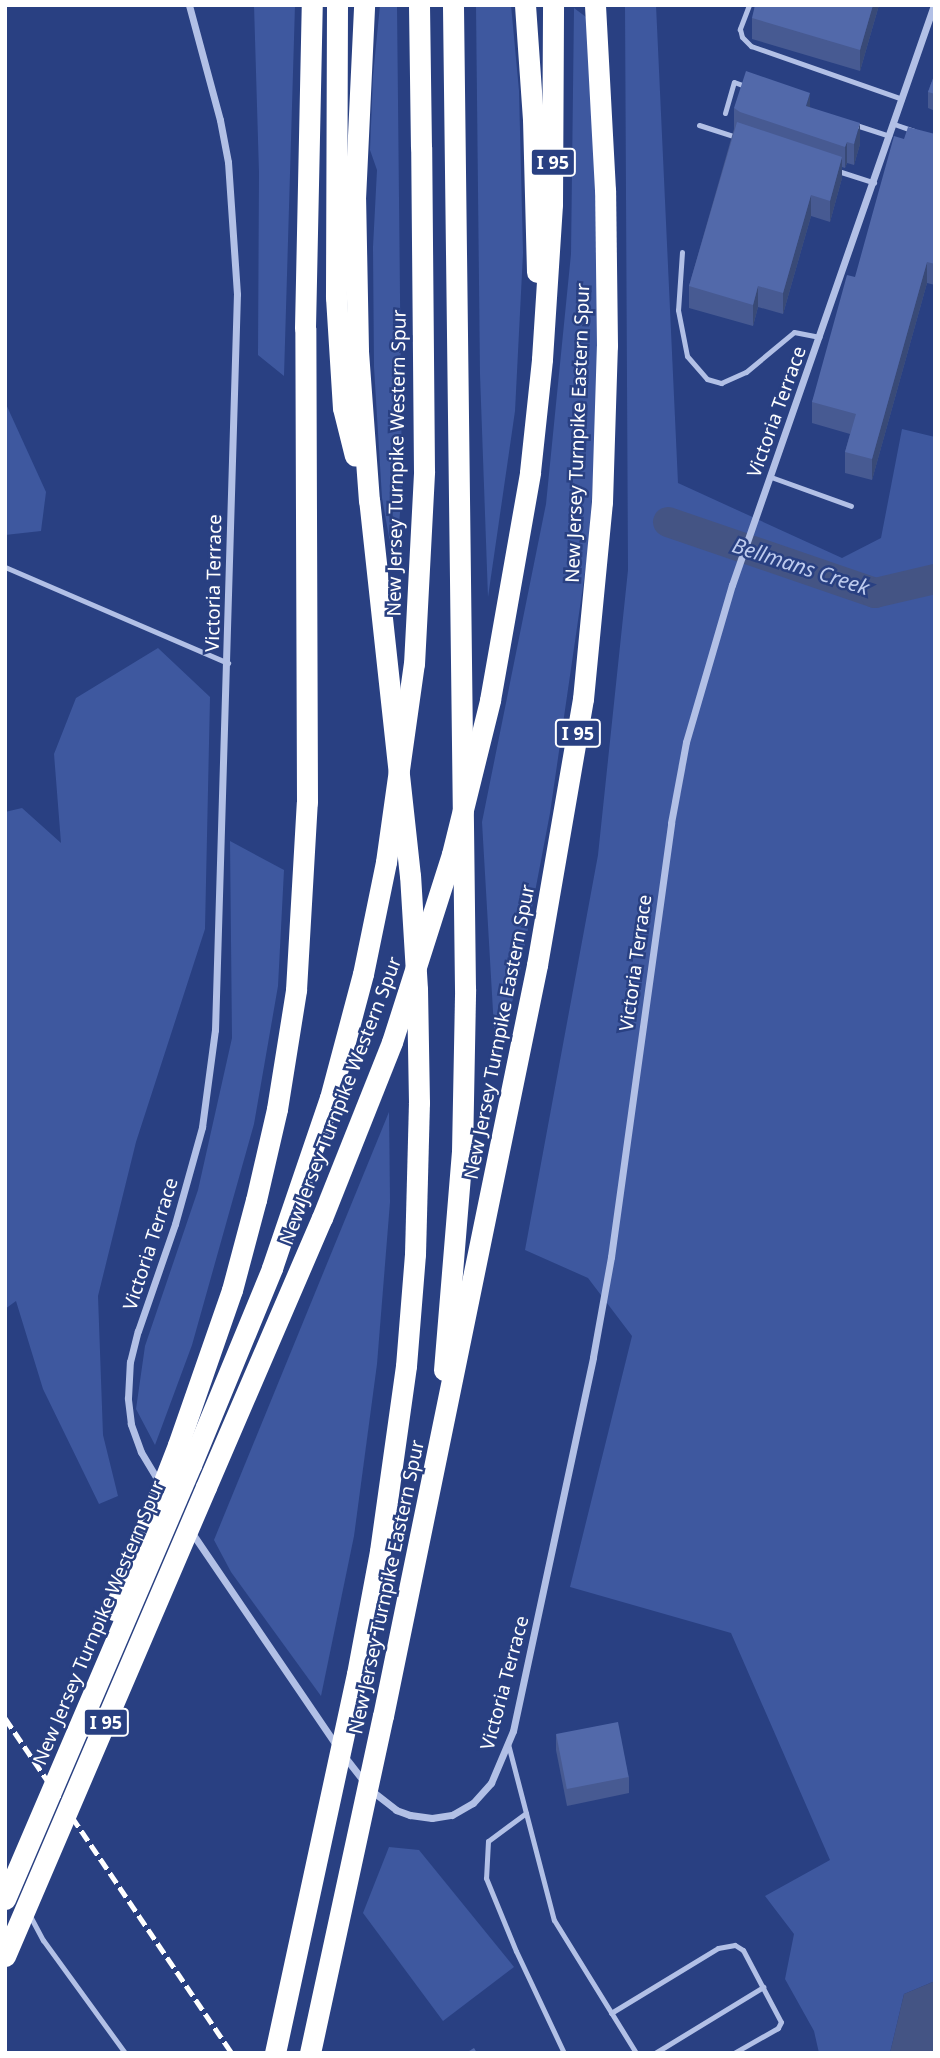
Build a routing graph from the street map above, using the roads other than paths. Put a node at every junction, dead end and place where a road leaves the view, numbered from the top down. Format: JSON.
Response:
{"nodes":[{"id":1,"x":189,"y":5,"type":"edge"},
{"id":2,"x":312,"y":5,"type":"edge"},
{"id":3,"x":337,"y":5,"type":"edge"},
{"id":4,"x":364,"y":5,"type":"edge"},
{"id":5,"x":419,"y":5,"type":"edge"},
{"id":6,"x":453,"y":5,"type":"edge"},
{"id":7,"x":525,"y":5,"type":"edge"},
{"id":8,"x":553,"y":5,"type":"edge"},
{"id":9,"x":595,"y":5,"type":"edge"},
{"id":10,"x":749,"y":5,"type":"edge"},
{"id":11,"x":934,"y":5,"type":"edge"},
{"id":12,"x":760,"y":91,"type":"edge"},
{"id":13,"x":902,"y":99,"type":"junction"},
{"id":14,"x":725,"y":113,"type":"dead end"},
{"id":15,"x":851,"y":123,"type":"edge"},
{"id":16,"x":894,"y":124,"type":"junction"},
{"id":17,"x":699,"y":125,"type":"dead end"},
{"id":18,"x":925,"y":135,"type":"edge"},
{"id":19,"x":889,"y":136,"type":"junction"},
{"id":20,"x":749,"y":141,"type":"edge"},
{"id":21,"x":836,"y":170,"type":"edge"},
{"id":22,"x":874,"y":183,"type":"junction"},
{"id":23,"x":682,"y":252,"type":"dead end"},
{"id":24,"x":545,"y":319,"type":"junction"},
{"id":25,"x":821,"y":337,"type":"junction"},
{"id":26,"x":771,"y":477,"type":"junction"},
{"id":27,"x":851,"y":506,"type":"dead end"},
{"id":28,"x":371,"y":519,"type":"junction"},
{"id":29,"x":5,"y":567,"type":"edge"},
{"id":30,"x":228,"y":663,"type":"junction"},
{"id":31,"x":439,"y":1449,"type":"junction"},
{"id":32,"x":94,"y":1692,"type":"junction"},
{"id":33,"x":508,"y":1744,"type":"junction"},
{"id":34,"x":526,"y":1812,"type":"junction"},
{"id":35,"x":5,"y":1871,"type":"edge"},
{"id":36,"x":7,"y":1901,"type":"edge"},
{"id":37,"x":5,"y":1956,"type":"edge"},
{"id":38,"x":763,"y":1987,"type":"junction"},
{"id":39,"x":611,"y":2013,"type":"junction"},
{"id":40,"x":125,"y":2053,"type":"edge"},
{"id":41,"x":275,"y":2053,"type":"edge"},
{"id":42,"x":310,"y":2053,"type":"edge"},
{"id":43,"x":564,"y":2053,"type":"edge"},
{"id":44,"x":636,"y":2053,"type":"edge"},
{"id":45,"x":655,"y":2053,"type":"edge"},
{"id":46,"x":734,"y":2053,"type":"edge"}],
"edges":[{"from":1,"to":30,"type":"street","name":"Victoria Terrace"},
{"from":2,"to":32,"type":"highway","bridge":true},
{"from":3,"to":28,"type":"highway"},
{"from":4,"to":28,"type":"highway","name":"New Jersey Turnpike Eastern Spur"},
{"from":5,"to":32,"type":"highway","name":"New Jersey Turnpike Western Spur","number":"I 95","bridge":true},
{"from":6,"to":31,"type":"highway"},
{"from":7,"to":24,"type":"highway"},
{"from":8,"to":24,"type":"highway","name":"New Jersey Turnpike Western Spur","number":"I 95"},
{"from":9,"to":31,"type":"highway","name":"New Jersey Turnpike Eastern Spur","number":"I 95"},
{"from":10,"to":13,"type":"lane"},
{"from":11,"to":13,"type":"street","name":"Victoria Terrace"},
{"from":12,"to":14,"type":"lane"},
{"from":13,"to":16,"type":"street","name":"Victoria Terrace"},
{"from":15,"to":19,"type":"lane"},
{"from":16,"to":18,"type":"lane"},
{"from":16,"to":19,"type":"street","name":"Victoria Terrace"},
{"from":17,"to":20,"type":"lane"},
{"from":19,"to":22,"type":"street","name":"Victoria Terrace"},
{"from":21,"to":22,"type":"lane"},
{"from":22,"to":25,"type":"street","name":"Victoria Terrace"},
{"from":23,"to":25,"type":"lane"},
{"from":24,"to":37,"type":"highway","name":"New Jersey Turnpike Western Spur","number":"I 95","bridge":true},
{"from":25,"to":26,"type":"street","name":"Victoria Terrace"},
{"from":26,"to":27,"type":"lane"},
{"from":26,"to":33,"type":"street","name":"Victoria Terrace"},
{"from":28,"to":41,"type":"highway","name":"New Jersey Turnpike Eastern Spur","bridge":true},
{"from":29,"to":30,"type":"lane"},
{"from":30,"to":33,"type":"street","name":"Victoria Terrace"},
{"from":31,"to":42,"type":"highway","name":"New Jersey Turnpike Eastern Spur","number":"I 95","bridge":true},
{"from":32,"to":36,"type":"highway","name":"New Jersey Turnpike Western Spur","number":"I 95","bridge":true},
{"from":33,"to":34,"type":"lane"},
{"from":34,"to":39,"type":"lane"},
{"from":34,"to":43,"type":"lane"},
{"from":35,"to":40,"type":"lane"},
{"from":38,"to":39,"type":"lane"},
{"from":38,"to":45,"type":"lane"},
{"from":38,"to":46,"type":"lane"},
{"from":39,"to":44,"type":"lane"}]}
